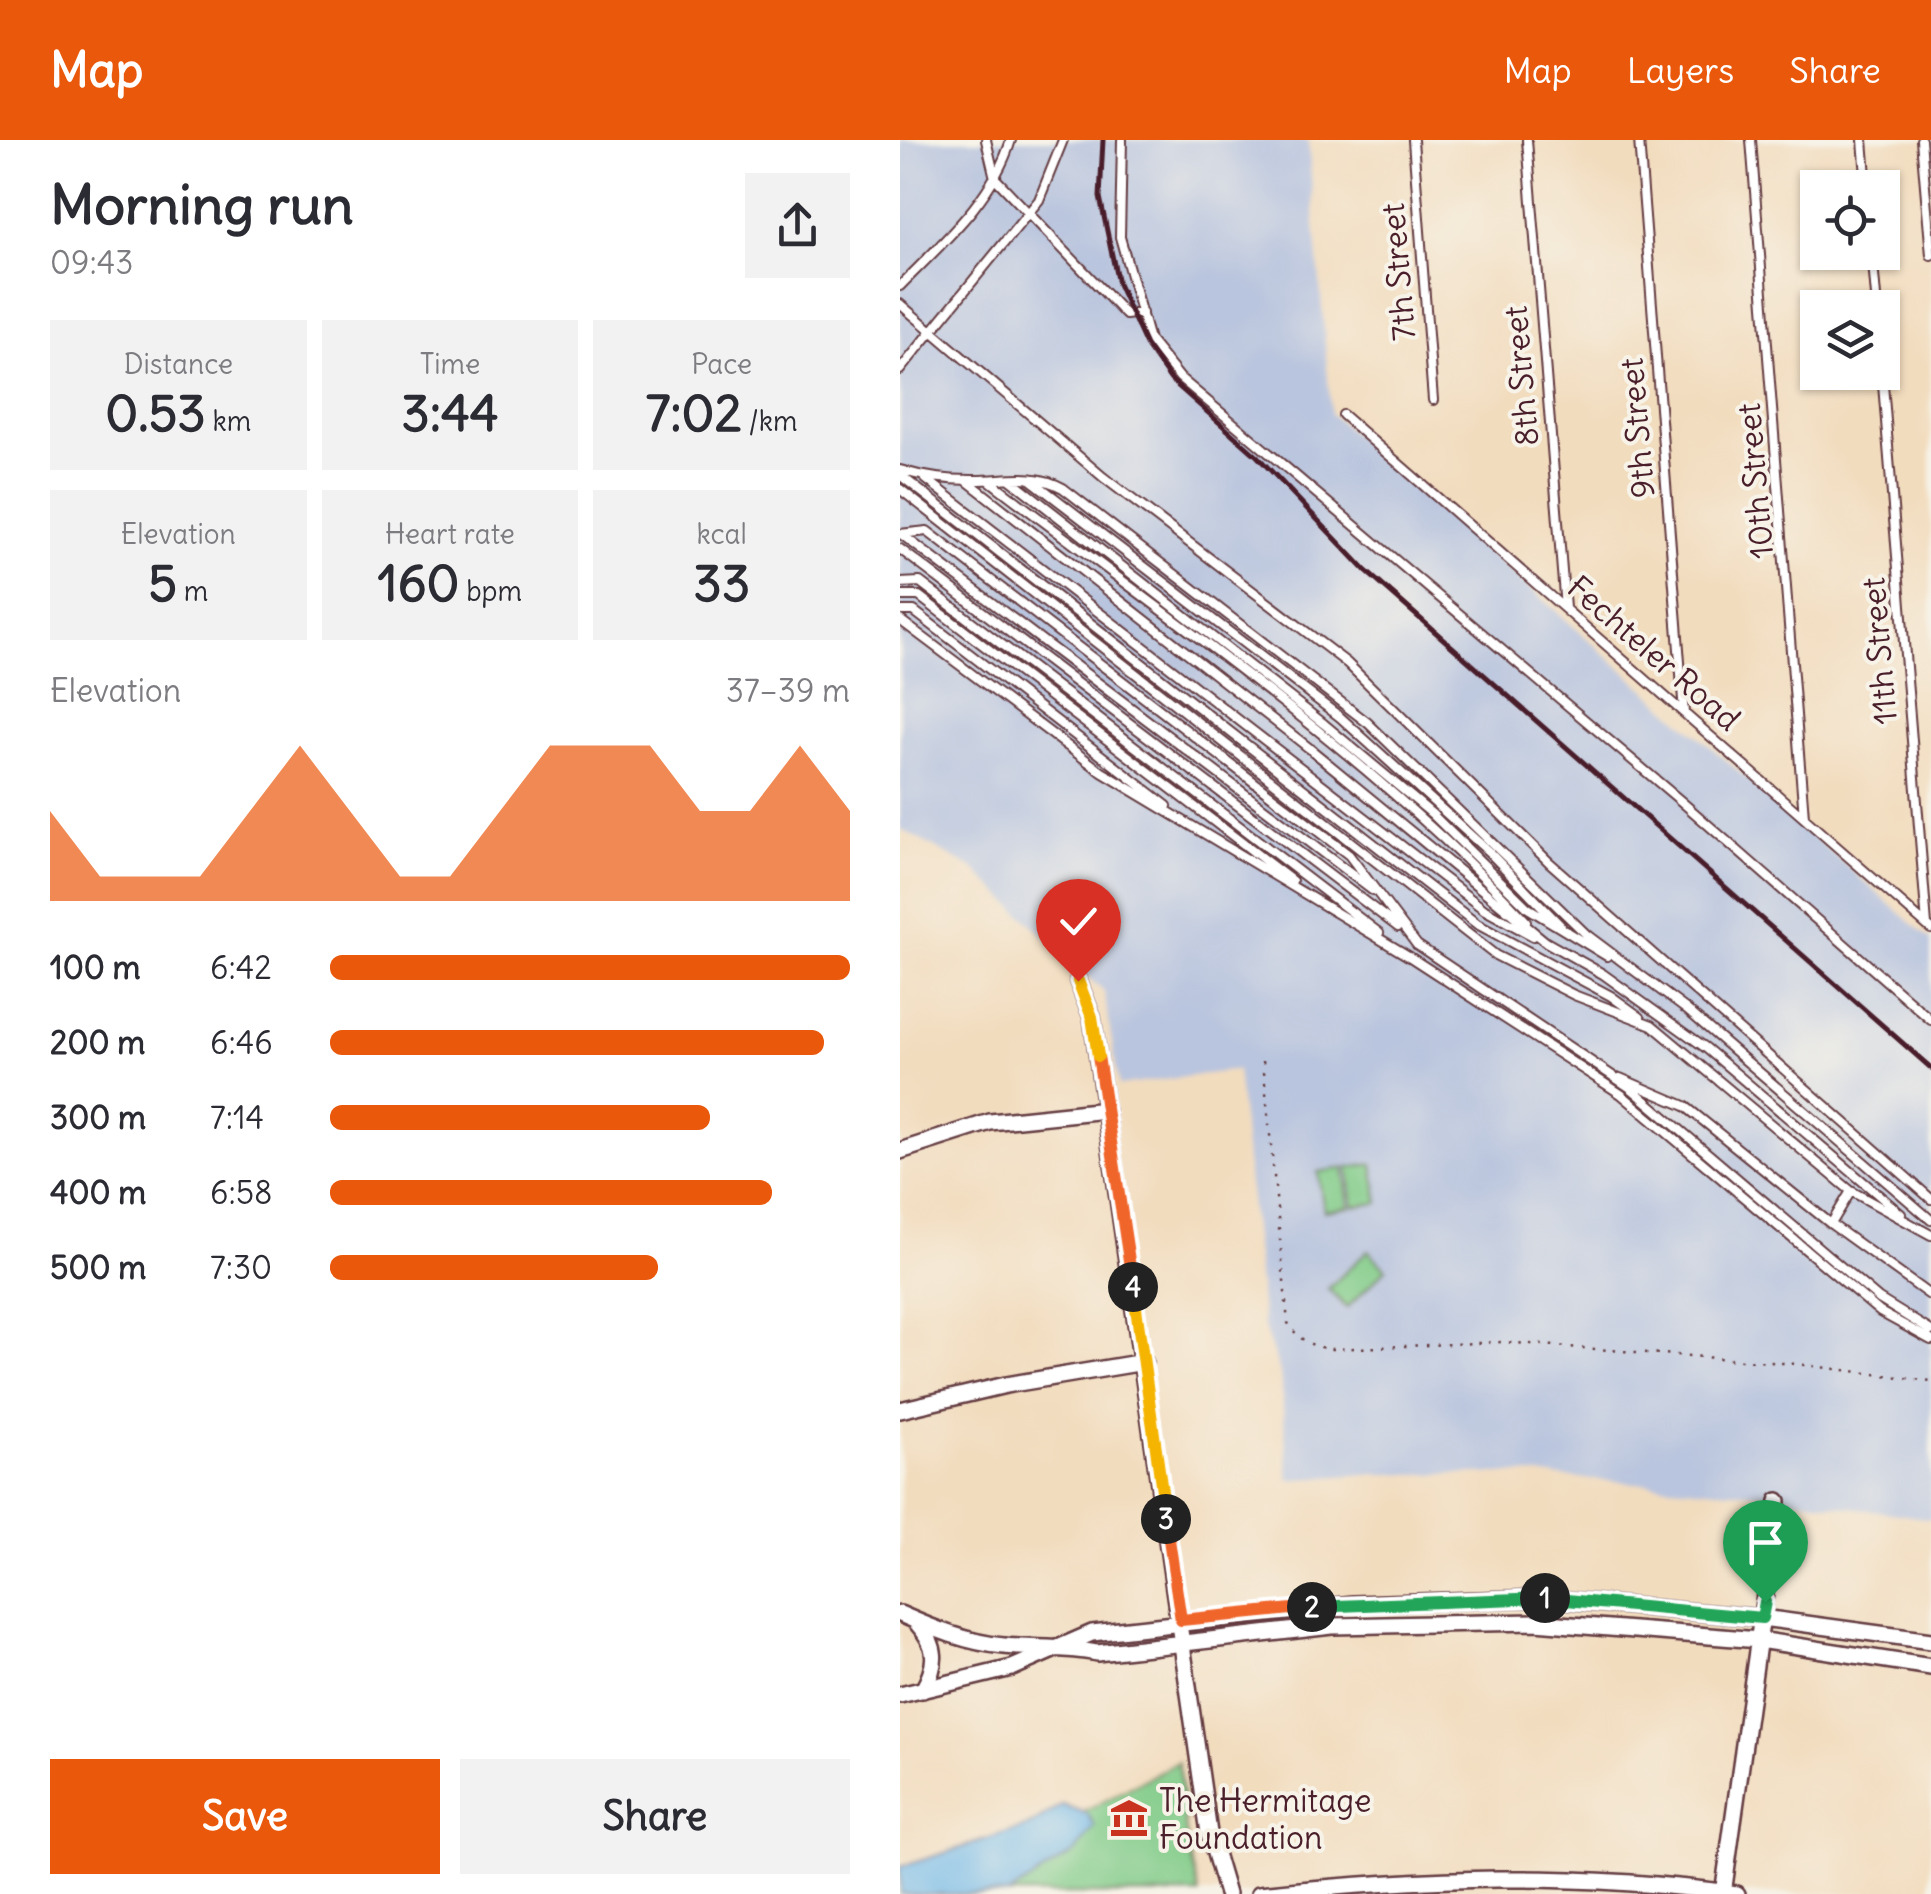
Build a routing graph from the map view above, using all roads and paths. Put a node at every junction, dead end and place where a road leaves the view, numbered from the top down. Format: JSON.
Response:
{"nodes":[{"id":1,"x":986,"y":140,"type":"edge"},
{"id":2,"x":1011,"y":140,"type":"edge"},
{"id":3,"x":1063,"y":140,"type":"edge"},
{"id":4,"x":1122,"y":140,"type":"edge"},
{"id":5,"x":1413,"y":140,"type":"edge"},
{"id":6,"x":1527,"y":140,"type":"edge"},
{"id":7,"x":1639,"y":140,"type":"edge"},
{"id":8,"x":1751,"y":140,"type":"edge"},
{"id":9,"x":1863,"y":140,"type":"edge"},
{"id":10,"x":1921,"y":140,"type":"edge"},
{"id":11,"x":1866,"y":170,"type":"edge"},
{"id":12,"x":994,"y":178,"type":"junction"},
{"id":13,"x":1028,"y":215,"type":"junction"},
{"id":14,"x":1931,"y":255,"type":"edge"},
{"id":15,"x":900,"y":286,"type":"edge"},
{"id":16,"x":900,"y":304,"type":"edge"},
{"id":17,"x":1142,"y":313,"type":"junction"},
{"id":18,"x":932,"y":332,"type":"junction"},
{"id":19,"x":900,"y":370,"type":"edge"},
{"id":20,"x":1884,"y":390,"type":"edge"},
{"id":21,"x":1433,"y":400,"type":"dead end"},
{"id":22,"x":1343,"y":414,"type":"dead end"},
{"id":23,"x":900,"y":473,"type":"edge"},
{"id":24,"x":922,"y":476,"type":"junction"},
{"id":25,"x":1026,"y":476,"type":"junction"},
{"id":26,"x":1010,"y":479,"type":"junction"},
{"id":27,"x":966,"y":480,"type":"junction"},
{"id":28,"x":989,"y":480,"type":"junction"},
{"id":29,"x":900,"y":490,"type":"edge"},
{"id":30,"x":901,"y":534,"type":"edge"},
{"id":31,"x":900,"y":549,"type":"edge"},
{"id":32,"x":900,"y":583,"type":"edge"},
{"id":33,"x":900,"y":596,"type":"edge"},
{"id":34,"x":1565,"y":608,"type":"junction"},
{"id":35,"x":900,"y":611,"type":"edge"},
{"id":36,"x":900,"y":620,"type":"edge"},
{"id":37,"x":1684,"y":713,"type":"junction"},
{"id":38,"x":1804,"y":818,"type":"junction"},
{"id":39,"x":1198,"y":830,"type":"junction"},
{"id":40,"x":1380,"y":896,"type":"junction"},
{"id":41,"x":1324,"y":905,"type":"junction"},
{"id":42,"x":1929,"y":927,"type":"edge"},
{"id":43,"x":1409,"y":935,"type":"junction"},
{"id":44,"x":1571,"y":937,"type":"junction"},
{"id":45,"x":1546,"y":942,"type":"junction"},
{"id":46,"x":1410,"y":957,"type":"junction"},
{"id":47,"x":1620,"y":963,"type":"junction"},
{"id":48,"x":1078,"y":981,"type":"dead end"},
{"id":49,"x":1931,"y":1020,"type":"edge"},
{"id":50,"x":1652,"y":1025,"type":"junction"},
{"id":51,"x":1263,"y":1060,"type":"dead end"},
{"id":52,"x":1611,"y":1075,"type":"junction"},
{"id":53,"x":1106,"y":1110,"type":"junction"},
{"id":54,"x":900,"y":1151,"type":"edge"},
{"id":55,"x":1851,"y":1191,"type":"junction"},
{"id":56,"x":1931,"y":1199,"type":"edge"},
{"id":57,"x":1931,"y":1220,"type":"edge"},
{"id":58,"x":1830,"y":1224,"type":"junction"},
{"id":59,"x":1918,"y":1228,"type":"junction"},
{"id":60,"x":1931,"y":1235,"type":"edge"},
{"id":61,"x":1931,"y":1296,"type":"edge"},
{"id":62,"x":1931,"y":1331,"type":"edge"},
{"id":63,"x":1931,"y":1340,"type":"edge"},
{"id":64,"x":1144,"y":1362,"type":"junction"},
{"id":65,"x":1931,"y":1382,"type":"edge"},
{"id":66,"x":900,"y":1410,"type":"edge"},
{"id":67,"x":1778,"y":1502,"type":"dead end"},
{"id":68,"x":908,"y":1617,"type":"edge"},
{"id":69,"x":1762,"y":1618,"type":"junction"},
{"id":70,"x":1181,"y":1620,"type":"junction"},
{"id":71,"x":1759,"y":1640,"type":"junction"},
{"id":72,"x":1183,"y":1641,"type":"junction"},
{"id":73,"x":1931,"y":1641,"type":"edge"},
{"id":74,"x":1070,"y":1647,"type":"junction"},
{"id":75,"x":1931,"y":1666,"type":"edge"},
{"id":76,"x":922,"y":1690,"type":"junction"},
{"id":77,"x":900,"y":1695,"type":"edge"},
{"id":78,"x":1728,"y":1893,"type":"edge"},
{"id":79,"x":1226,"y":1894,"type":"edge"},
{"id":80,"x":1259,"y":1894,"type":"edge"}],
"edges":[{"from":1,"to":12,"type":"lane"},
{"from":2,"to":12,"type":"lane"},
{"from":3,"to":13,"type":"lane"},
{"from":4,"to":17,"type":"lane"},
{"from":5,"to":21,"type":"lane","name":"7th Street"},
{"from":6,"to":34,"type":"lane","name":"8th Street"},
{"from":7,"to":37,"type":"lane","name":"9th Street"},
{"from":8,"to":38,"type":"lane","name":"10th Street"},
{"from":9,"to":11,"type":"lane"},
{"from":10,"to":14,"type":"lane"},
{"from":12,"to":13,"type":"lane"},
{"from":12,"to":15,"type":"lane"},
{"from":13,"to":17,"type":"lane"},
{"from":13,"to":18,"type":"lane"},
{"from":16,"to":18,"type":"lane"},
{"from":17,"to":49,"type":"lane"},
{"from":18,"to":19,"type":"lane"},
{"from":18,"to":56,"type":"lane"},
{"from":20,"to":42,"type":"lane","name":"11th Street"},
{"from":22,"to":34,"type":"lane","name":"Fechteler Road"},
{"from":23,"to":24,"type":"lane"},
{"from":23,"to":50,"type":"lane"},
{"from":24,"to":27,"type":"lane"},
{"from":24,"to":45,"type":"lane"},
{"from":25,"to":26,"type":"lane"},
{"from":25,"to":44,"type":"lane"},
{"from":25,"to":47,"type":"lane"},
{"from":26,"to":28,"type":"lane"},
{"from":26,"to":44,"type":"lane"},
{"from":27,"to":28,"type":"lane"},
{"from":27,"to":45,"type":"lane"},
{"from":28,"to":45,"type":"lane"},
{"from":29,"to":50,"type":"lane"},
{"from":30,"to":40,"type":"lane"},
{"from":30,"to":40,"type":"lane"},
{"from":31,"to":43,"type":"lane"},
{"from":32,"to":46,"type":"lane"},
{"from":33,"to":41,"type":"lane"},
{"from":34,"to":37,"type":"lane","name":"Fechteler Road"},
{"from":35,"to":39,"type":"lane"},
{"from":36,"to":39,"type":"lane"},
{"from":37,"to":38,"type":"lane","name":"Fechteler Road"},
{"from":38,"to":42,"type":"lane","name":"Fechteler Road"},
{"from":39,"to":41,"type":"lane"},
{"from":40,"to":43,"type":"lane"},
{"from":41,"to":46,"type":"lane"},
{"from":43,"to":52,"type":"lane"},
{"from":44,"to":47,"type":"lane"},
{"from":45,"to":59,"type":"lane"},
{"from":46,"to":63,"type":"lane"},
{"from":47,"to":57,"type":"lane"},
{"from":48,"to":53,"type":"street"},
{"from":50,"to":55,"type":"lane"},
{"from":51,"to":65,"type":"path"},
{"from":52,"to":58,"type":"lane"},
{"from":52,"to":62,"type":"lane"},
{"from":53,"to":54,"type":"street"},
{"from":53,"to":64,"type":"street"},
{"from":55,"to":58,"type":"lane"},
{"from":55,"to":59,"type":"lane"},
{"from":58,"to":61,"type":"lane"},
{"from":59,"to":60,"type":"lane"},
{"from":64,"to":66,"type":"street"},
{"from":64,"to":70,"type":"street"},
{"from":67,"to":69,"type":"street"},
{"from":68,"to":74,"type":"street"},
{"from":68,"to":76,"type":"street"},
{"from":69,"to":70,"type":"street"},
{"from":69,"to":71,"type":"street"},
{"from":69,"to":73,"type":"street"},
{"from":70,"to":72,"type":"street"},
{"from":70,"to":74,"type":"street"},
{"from":71,"to":72,"type":"street"},
{"from":71,"to":75,"type":"street"},
{"from":71,"to":78,"type":"street"},
{"from":72,"to":74,"type":"street"},
{"from":72,"to":79,"type":"street"},
{"from":74,"to":76,"type":"street"},
{"from":76,"to":77,"type":"street"},
{"from":78,"to":80,"type":"street"}]}
